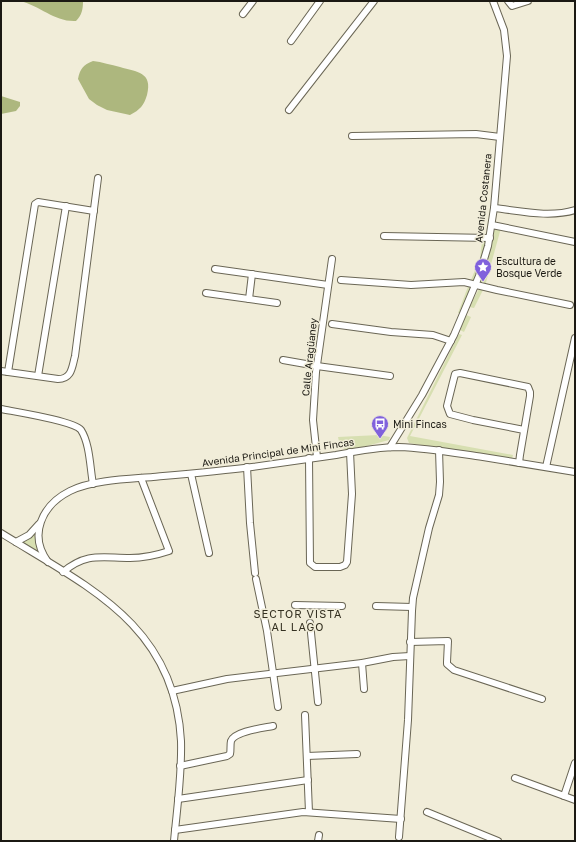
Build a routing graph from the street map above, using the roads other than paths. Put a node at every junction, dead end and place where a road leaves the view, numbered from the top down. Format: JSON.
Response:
{"nodes":[{"id":1,"x":253,"y":1,"type":"edge"},
{"id":2,"x":320,"y":1,"type":"edge"},
{"id":3,"x":374,"y":1,"type":"edge"},
{"id":4,"x":493,"y":1,"type":"edge"},
{"id":5,"x":528,"y":1,"type":"edge"},
{"id":6,"x":508,"y":2,"type":"edge"},
{"id":7,"x":496,"y":8,"type":"junction"},
{"id":8,"x":243,"y":14,"type":"dead end"},
{"id":9,"x":291,"y":41,"type":"dead end"},
{"id":10,"x":290,"y":110,"type":"dead end"},
{"id":11,"x":352,"y":136,"type":"dead end"},
{"id":12,"x":500,"y":137,"type":"junction"},
{"id":13,"x":98,"y":178,"type":"dead end"},
{"id":14,"x":66,"y":206,"type":"junction"},
{"id":15,"x":494,"y":208,"type":"junction"},
{"id":16,"x":575,"y":210,"type":"edge"},
{"id":17,"x":94,"y":211,"type":"junction"},
{"id":18,"x":492,"y":225,"type":"junction"},
{"id":19,"x":384,"y":236,"type":"dead end"},
{"id":20,"x":490,"y":238,"type":"junction"},
{"id":21,"x":575,"y":242,"type":"edge"},
{"id":22,"x":332,"y":259,"type":"dead end"},
{"id":23,"x":215,"y":269,"type":"dead end"},
{"id":24,"x":252,"y":274,"type":"junction"},
{"id":25,"x":341,"y":280,"type":"dead end"},
{"id":26,"x":328,"y":285,"type":"junction"},
{"id":27,"x":476,"y":285,"type":"junction"},
{"id":28,"x":206,"y":293,"type":"dead end"},
{"id":29,"x":249,"y":299,"type":"junction"},
{"id":30,"x":277,"y":303,"type":"dead end"},
{"id":31,"x":570,"y":305,"type":"dead end"},
{"id":32,"x":332,"y":324,"type":"dead end"},
{"id":33,"x":575,"y":338,"type":"edge"},
{"id":34,"x":451,"y":341,"type":"junction"},
{"id":35,"x":574,"y":352,"type":"edge"},
{"id":36,"x":283,"y":360,"type":"dead end"},
{"id":37,"x":317,"y":366,"type":"junction"},
{"id":38,"x":572,"y":369,"type":"edge"},
{"id":39,"x":1,"y":371,"type":"edge"},
{"id":40,"x":8,"y":372,"type":"junction"},
{"id":41,"x":38,"y":376,"type":"junction"},
{"id":42,"x":390,"y":376,"type":"dead end"},
{"id":43,"x":1,"y":409,"type":"edge"},
{"id":44,"x":524,"y":430,"type":"junction"},
{"id":45,"x":390,"y":447,"type":"junction"},
{"id":46,"x":439,"y":450,"type":"junction"},
{"id":47,"x":350,"y":452,"type":"junction"},
{"id":48,"x":317,"y":457,"type":"junction"},
{"id":49,"x":309,"y":458,"type":"junction"},
{"id":50,"x":519,"y":463,"type":"junction"},
{"id":51,"x":247,"y":467,"type":"junction"},
{"id":52,"x":546,"y":467,"type":"junction"},
{"id":53,"x":575,"y":472,"type":"edge"},
{"id":54,"x":191,"y":474,"type":"junction"},
{"id":55,"x":141,"y":478,"type":"junction"},
{"id":56,"x":93,"y":484,"type":"junction"},
{"id":57,"x":40,"y":523,"type":"junction"},
{"id":58,"x":1,"y":533,"type":"edge"},
{"id":59,"x":16,"y":542,"type":"junction"},
{"id":60,"x":209,"y":553,"type":"dead end"},
{"id":61,"x":48,"y":562,"type":"junction"},
{"id":62,"x":63,"y":572,"type":"junction"},
{"id":63,"x":295,"y":605,"type":"dead end"},
{"id":64,"x":342,"y":606,"type":"dead end"},
{"id":65,"x":376,"y":606,"type":"dead end"},
{"id":66,"x":412,"y":607,"type":"junction"},
{"id":67,"x":310,"y":623,"type":"dead end"},
{"id":68,"x":410,"y":642,"type":"junction"},
{"id":69,"x":410,"y":656,"type":"junction"},
{"id":70,"x":362,"y":664,"type":"junction"},
{"id":71,"x":314,"y":669,"type":"junction"},
{"id":72,"x":273,"y":673,"type":"junction"},
{"id":73,"x":364,"y":689,"type":"dead end"},
{"id":74,"x":172,"y":691,"type":"junction"},
{"id":75,"x":542,"y":699,"type":"dead end"},
{"id":76,"x":318,"y":702,"type":"dead end"},
{"id":77,"x":278,"y":707,"type":"dead end"},
{"id":78,"x":305,"y":715,"type":"dead end"},
{"id":79,"x":273,"y":726,"type":"dead end"},
{"id":80,"x":357,"y":754,"type":"dead end"},
{"id":81,"x":307,"y":756,"type":"junction"},
{"id":82,"x":575,"y":763,"type":"edge"},
{"id":83,"x":180,"y":766,"type":"junction"},
{"id":84,"x":515,"y":778,"type":"dead end"},
{"id":85,"x":308,"y":780,"type":"junction"},
{"id":86,"x":564,"y":796,"type":"junction"},
{"id":87,"x":178,"y":800,"type":"junction"},
{"id":88,"x":575,"y":800,"type":"edge"},
{"id":89,"x":309,"y":812,"type":"junction"},
{"id":90,"x":427,"y":812,"type":"dead end"},
{"id":91,"x":401,"y":819,"type":"junction"},
{"id":92,"x":175,"y":830,"type":"junction"},
{"id":93,"x":399,"y":837,"type":"dead end"},
{"id":94,"x":174,"y":841,"type":"edge"},
{"id":95,"x":498,"y":841,"type":"edge"}],
"edges":[{"from":1,"to":8,"type":"street"},
{"from":2,"to":9,"type":"street"},
{"from":3,"to":10,"type":"street"},
{"from":4,"to":7,"type":"street","name":"Avenida Costanera"},
{"from":5,"to":6,"type":"street"},
{"from":6,"to":7,"type":"street"},
{"from":7,"to":12,"type":"street","name":"Avenida Costanera"},
{"from":11,"to":12,"type":"street"},
{"from":12,"to":15,"type":"street","name":"Avenida Costanera"},
{"from":13,"to":17,"type":"street"},
{"from":14,"to":17,"type":"street"},
{"from":14,"to":40,"type":"street"},
{"from":14,"to":41,"type":"street"},
{"from":15,"to":16,"type":"street"},
{"from":15,"to":18,"type":"street","name":"Avenida Costanera"},
{"from":17,"to":41,"type":"street"},
{"from":18,"to":20,"type":"street","name":"Avenida Costanera"},
{"from":18,"to":21,"type":"street"},
{"from":19,"to":20,"type":"street"},
{"from":20,"to":27,"type":"street","name":"Avenida Costanera"},
{"from":22,"to":26,"type":"street","name":"Calle Aragüaney"},
{"from":23,"to":24,"type":"street"},
{"from":24,"to":26,"type":"street"},
{"from":24,"to":29,"type":"street"},
{"from":25,"to":27,"type":"street"},
{"from":26,"to":37,"type":"street","name":"Calle Aragüaney"},
{"from":27,"to":31,"type":"street"},
{"from":27,"to":34,"type":"street","name":"Avenida Costanera"},
{"from":28,"to":29,"type":"street"},
{"from":29,"to":30,"type":"street"},
{"from":32,"to":34,"type":"street"},
{"from":33,"to":35,"type":"street"},
{"from":34,"to":45,"type":"street","name":"Avenida Costanera"},
{"from":35,"to":38,"type":"street"},
{"from":36,"to":37,"type":"street"},
{"from":37,"to":42,"type":"street"},
{"from":37,"to":48,"type":"street","name":"Calle Aragüaney"},
{"from":38,"to":52,"type":"street"},
{"from":39,"to":40,"type":"street"},
{"from":40,"to":41,"type":"street"},
{"from":43,"to":56,"type":"street"},
{"from":44,"to":44,"type":"street"},
{"from":44,"to":50,"type":"street"},
{"from":45,"to":46,"type":"street","name":"Avenida Principal de Mini Fincas"},
{"from":45,"to":47,"type":"street","name":"Avenida Principal de Mini Fincas"},
{"from":46,"to":50,"type":"street","name":"Avenida Principal de Mini Fincas"},
{"from":46,"to":66,"type":"street"},
{"from":47,"to":48,"type":"street","name":"Avenida Principal de Mini Fincas"},
{"from":47,"to":49,"type":"street"},
{"from":48,"to":49,"type":"street","name":"Avenida Principal de Mini Fincas"},
{"from":49,"to":51,"type":"street","name":"Avenida Principal de Mini Fincas"},
{"from":50,"to":52,"type":"street","name":"Avenida Principal de Mini Fincas"},
{"from":51,"to":54,"type":"street","name":"Avenida Principal de Mini Fincas"},
{"from":51,"to":72,"type":"street"},
{"from":52,"to":53,"type":"street","name":"Avenida Principal de Mini Fincas"},
{"from":54,"to":55,"type":"street","name":"Avenida Principal de Mini Fincas"},
{"from":54,"to":60,"type":"street"},
{"from":55,"to":56,"type":"street","name":"Avenida Principal de Mini Fincas"},
{"from":55,"to":62,"type":"street"},
{"from":56,"to":57,"type":"street","name":"Avenida Principal de Mini Fincas"},
{"from":57,"to":59,"type":"street","name":"Avenida Principal de Mini Fincas"},
{"from":57,"to":61,"type":"street"},
{"from":58,"to":59,"type":"street"},
{"from":59,"to":61,"type":"street"},
{"from":61,"to":62,"type":"street"},
{"from":62,"to":74,"type":"street"},
{"from":63,"to":64,"type":"street"},
{"from":65,"to":66,"type":"street"},
{"from":66,"to":68,"type":"street"},
{"from":67,"to":71,"type":"street"},
{"from":68,"to":69,"type":"street"},
{"from":68,"to":75,"type":"street"},
{"from":69,"to":70,"type":"street"},
{"from":69,"to":91,"type":"street"},
{"from":70,"to":71,"type":"street"},
{"from":70,"to":73,"type":"street"},
{"from":71,"to":72,"type":"street"},
{"from":71,"to":76,"type":"street"},
{"from":72,"to":74,"type":"street"},
{"from":72,"to":77,"type":"street"},
{"from":74,"to":83,"type":"street"},
{"from":78,"to":81,"type":"street"},
{"from":79,"to":83,"type":"street"},
{"from":80,"to":81,"type":"street"},
{"from":81,"to":85,"type":"street"},
{"from":82,"to":86,"type":"street"},
{"from":83,"to":87,"type":"street"},
{"from":84,"to":86,"type":"street"},
{"from":85,"to":87,"type":"street"},
{"from":85,"to":89,"type":"street"},
{"from":86,"to":88,"type":"street"},
{"from":87,"to":92,"type":"street"},
{"from":89,"to":91,"type":"street"},
{"from":89,"to":92,"type":"street"},
{"from":90,"to":95,"type":"street"},
{"from":91,"to":93,"type":"street"},
{"from":92,"to":94,"type":"street"}]}
